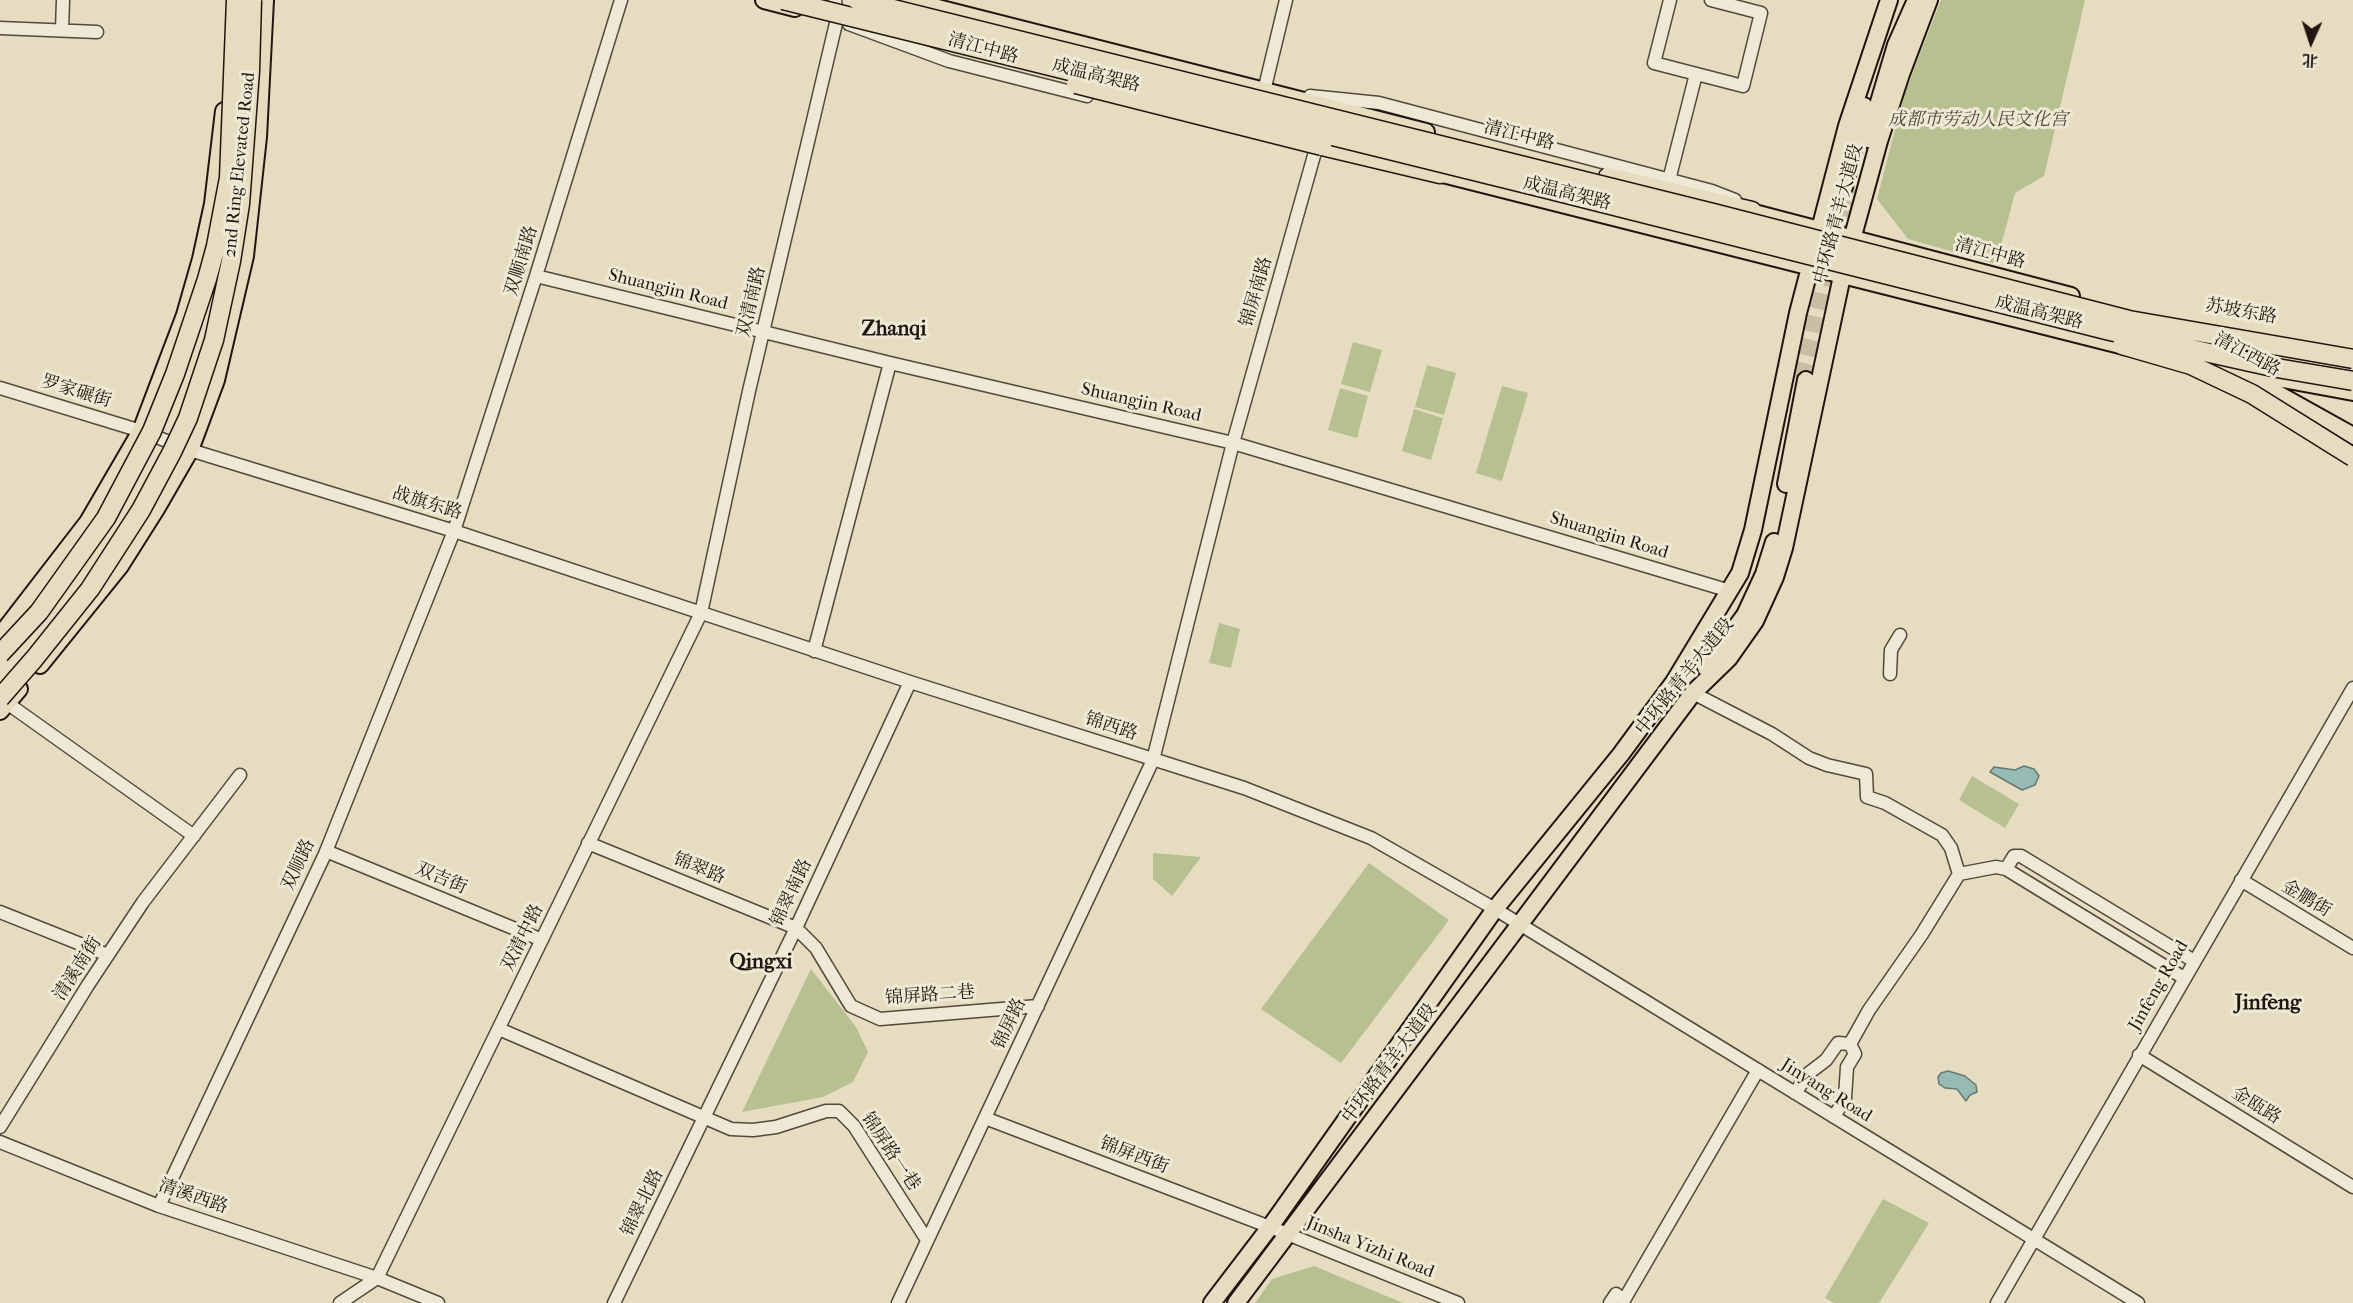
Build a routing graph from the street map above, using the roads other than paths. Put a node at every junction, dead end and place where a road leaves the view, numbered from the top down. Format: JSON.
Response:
{"nodes":[{"id":1,"x":63,"y":0,"type":"edge"},
{"id":2,"x":232,"y":0,"type":"edge"},
{"id":3,"x":236,"y":0,"type":"edge"},
{"id":4,"x":252,"y":0,"type":"edge"},
{"id":5,"x":265,"y":0,"type":"edge"},
{"id":6,"x":621,"y":0,"type":"edge"},
{"id":7,"x":764,"y":0,"type":"edge"},
{"id":8,"x":783,"y":0,"type":"edge"},
{"id":9,"x":835,"y":0,"type":"edge"},
{"id":10,"x":856,"y":0,"type":"edge"},
{"id":11,"x":906,"y":0,"type":"edge"},
{"id":12,"x":1286,"y":0,"type":"edge"},
{"id":13,"x":1670,"y":0,"type":"edge"},
{"id":14,"x":1711,"y":0,"type":"edge"},
{"id":15,"x":1889,"y":0,"type":"edge"},
{"id":16,"x":1900,"y":0,"type":"edge"},
{"id":17,"x":1916,"y":0,"type":"edge"},
{"id":18,"x":1929,"y":0,"type":"edge"},
{"id":19,"x":837,"y":19,"type":"junction"},
{"id":20,"x":879,"y":25,"type":"junction"},
{"id":21,"x":0,"y":28,"type":"edge"},
{"id":22,"x":62,"y":30,"type":"junction"},
{"id":23,"x":97,"y":32,"type":"dead end"},
{"id":24,"x":1696,"y":74,"type":"junction"},
{"id":25,"x":1264,"y":94,"type":"junction"},
{"id":26,"x":1319,"y":149,"type":"junction"},
{"id":27,"x":1440,"y":174,"type":"junction"},
{"id":28,"x":1669,"y":180,"type":"junction"},
{"id":29,"x":1752,"y":212,"type":"junction"},
{"id":30,"x":1801,"y":224,"type":"junction"},
{"id":31,"x":1821,"y":230,"type":"junction"},
{"id":32,"x":1853,"y":238,"type":"junction"},
{"id":33,"x":1811,"y":268,"type":"junction"},
{"id":34,"x":536,"y":276,"type":"junction"},
{"id":35,"x":1842,"y":276,"type":"junction"},
{"id":36,"x":2016,"y":307,"type":"junction"},
{"id":37,"x":2122,"y":309,"type":"junction"},
{"id":38,"x":763,"y":333,"type":"junction"},
{"id":39,"x":2353,"y":350,"type":"edge"},
{"id":40,"x":2171,"y":358,"type":"junction"},
{"id":41,"x":2353,"y":359,"type":"edge"},
{"id":42,"x":890,"y":363,"type":"junction"},
{"id":43,"x":2236,"y":371,"type":"junction"},
{"id":44,"x":2353,"y":381,"type":"edge"},
{"id":45,"x":0,"y":388,"type":"edge"},
{"id":46,"x":2353,"y":392,"type":"edge"},
{"id":47,"x":141,"y":431,"type":"junction"},
{"id":48,"x":2353,"y":436,"type":"edge"},
{"id":49,"x":1233,"y":443,"type":"junction"},
{"id":50,"x":190,"y":450,"type":"junction"},
{"id":51,"x":2353,"y":450,"type":"edge"},
{"id":52,"x":2353,"y":457,"type":"edge"},
{"id":53,"x":454,"y":531,"type":"junction"},
{"id":54,"x":1730,"y":591,"type":"junction"},
{"id":55,"x":701,"y":614,"type":"junction"},
{"id":56,"x":1900,"y":635,"type":"dead end"},
{"id":57,"x":0,"y":636,"type":"edge"},
{"id":58,"x":814,"y":651,"type":"junction"},
{"id":59,"x":0,"y":654,"type":"edge"},
{"id":60,"x":1890,"y":674,"type":"dead end"},
{"id":61,"x":910,"y":682,"type":"junction"},
{"id":62,"x":1674,"y":682,"type":"junction"},
{"id":63,"x":2353,"y":688,"type":"edge"},
{"id":64,"x":1692,"y":693,"type":"junction"},
{"id":65,"x":2,"y":704,"type":"edge"},
{"id":66,"x":2349,"y":706,"type":"edge"},
{"id":67,"x":1153,"y":760,"type":"junction"},
{"id":68,"x":240,"y":775,"type":"dead end"},
{"id":69,"x":194,"y":836,"type":"junction"},
{"id":70,"x":588,"y":843,"type":"junction"},
{"id":71,"x":326,"y":851,"type":"junction"},
{"id":72,"x":2006,"y":869,"type":"junction"},
{"id":73,"x":1959,"y":874,"type":"junction"},
{"id":74,"x":2241,"y":880,"type":"junction"},
{"id":75,"x":1495,"y":909,"type":"junction"},
{"id":76,"x":0,"y":912,"type":"edge"},
{"id":77,"x":1520,"y":924,"type":"junction"},
{"id":78,"x":796,"y":928,"type":"junction"},
{"id":79,"x":542,"y":940,"type":"junction"},
{"id":80,"x":2353,"y":948,"type":"edge"},
{"id":81,"x":108,"y":955,"type":"junction"},
{"id":82,"x":2194,"y":962,"type":"junction"},
{"id":83,"x":2184,"y":978,"type":"junction"},
{"id":84,"x":1038,"y":1006,"type":"junction"},
{"id":85,"x":500,"y":1029,"type":"junction"},
{"id":86,"x":1850,"y":1044,"type":"junction"},
{"id":87,"x":2139,"y":1055,"type":"junction"},
{"id":88,"x":1758,"y":1070,"type":"junction"},
{"id":89,"x":1795,"y":1093,"type":"junction"},
{"id":90,"x":1834,"y":1117,"type":"junction"},
{"id":91,"x":704,"y":1118,"type":"junction"},
{"id":92,"x":986,"y":1118,"type":"junction"},
{"id":93,"x":0,"y":1127,"type":"edge"},
{"id":94,"x":0,"y":1142,"type":"edge"},
{"id":95,"x":2353,"y":1187,"type":"edge"},
{"id":96,"x":159,"y":1206,"type":"junction"},
{"id":97,"x":1270,"y":1227,"type":"junction"},
{"id":98,"x":1286,"y":1234,"type":"junction"},
{"id":99,"x":2034,"y":1239,"type":"junction"},
{"id":100,"x":927,"y":1240,"type":"junction"},
{"id":101,"x":377,"y":1278,"type":"junction"},
{"id":102,"x":340,"y":1303,"type":"edge"},
{"id":103,"x":438,"y":1303,"type":"edge"},
{"id":104,"x":614,"y":1303,"type":"edge"},
{"id":105,"x":898,"y":1303,"type":"edge"},
{"id":106,"x":1212,"y":1303,"type":"edge"},
{"id":107,"x":1236,"y":1303,"type":"edge"},
{"id":108,"x":1458,"y":1303,"type":"edge"},
{"id":109,"x":1610,"y":1303,"type":"edge"},
{"id":110,"x":1996,"y":1303,"type":"edge"},
{"id":111,"x":2138,"y":1303,"type":"edge"}],
"edges":[{"from":1,"to":22,"type":"street"},
{"from":2,"to":47,"type":"main road"},
{"from":3,"to":59,"type":"highway","name":"2nd Ring Elevated Road","bridge":true},
{"from":4,"to":65,"type":"highway","name":"2nd Ring Elevated Road","bridge":true},
{"from":5,"to":50,"type":"main road"},
{"from":6,"to":34,"type":"street","name":"双顺南路"},
{"from":7,"to":19,"type":"main road","name":"清江中路"},
{"from":8,"to":20,"type":"highway","name":"成温高架路","bridge":true},
{"from":9,"to":19,"type":"street","name":"双清南路"},
{"from":10,"to":25,"type":"highway","name":"成温高架路","bridge":true},
{"from":11,"to":25,"type":"main road","name":"清江中路"},
{"from":12,"to":25,"type":"street"},
{"from":13,"to":24,"type":"street"},
{"from":14,"to":24,"type":"street"},
{"from":15,"to":31,"type":"main road","name":"中环路青羊大道段"},
{"from":16,"to":17,"type":"main road"},
{"from":18,"to":32,"type":"main road","name":"中环路青羊大道段"},
{"from":19,"to":26,"type":"street","name":"清江中路"},
{"from":19,"to":27,"type":"main road","name":"清江中路"},
{"from":19,"to":38,"type":"street","name":"双清南路"},
{"from":20,"to":26,"type":"highway","bridge":true},
{"from":20,"to":36,"type":"highway","name":"成温高架路","bridge":true},
{"from":21,"to":22,"type":"street"},
{"from":22,"to":23,"type":"street"},
{"from":24,"to":28,"type":"street"},
{"from":25,"to":28,"type":"street"},
{"from":25,"to":29,"type":"main road","name":"清江中路"},
{"from":25,"to":29,"type":"highway","bridge":true},
{"from":25,"to":41,"type":"highway","name":"成温高架路","bridge":true},
{"from":26,"to":27,"type":"highway"},
{"from":26,"to":49,"type":"street","name":"锦屏南路"},
{"from":27,"to":33,"type":"main road","name":"清江中路"},
{"from":28,"to":30,"type":"street"},
{"from":29,"to":30,"type":"main road","name":"清江中路"},
{"from":30,"to":31,"type":"main road","name":"清江中路"},
{"from":31,"to":32,"type":"main road","name":"清江中路"},
{"from":31,"to":33,"type":"main road","name":"中环路青羊大道段"},
{"from":32,"to":35,"type":"main road","name":"中环路青羊大道段"},
{"from":32,"to":37,"type":"main road","name":"清江中路"},
{"from":33,"to":35,"type":"main road","name":"清江中路"},
{"from":33,"to":54,"type":"main road","name":"中环路青羊大道段"},
{"from":34,"to":38,"type":"street","name":"Shuangjin Road"},
{"from":34,"to":53,"type":"street","name":"双顺南路"},
{"from":35,"to":40,"type":"main road","name":"清江中路"},
{"from":35,"to":64,"type":"main road","name":"中环路青羊大道段"},
{"from":36,"to":44,"type":"highway","name":"成温高架路","bridge":true},
{"from":36,"to":52,"type":"highway","bridge":true},
{"from":37,"to":39,"type":"main road","name":"苏坡东路"},
{"from":37,"to":43,"type":"main road","name":"清江西路"},
{"from":38,"to":42,"type":"street","name":"Shuangjin Road"},
{"from":38,"to":55,"type":"street","name":"双清南路"},
{"from":40,"to":43,"type":"main road"},
{"from":40,"to":51,"type":"main road","name":"清江西路"},
{"from":42,"to":49,"type":"street","name":"Shuangjin Road"},
{"from":42,"to":58,"type":"street"},
{"from":43,"to":46,"type":"main road"},
{"from":43,"to":48,"type":"main road","name":"清江西路"},
{"from":45,"to":47,"type":"street","name":"罗家碾街"},
{"from":47,"to":50,"type":"street","name":"战旗东路"},
{"from":47,"to":57,"type":"main road"},
{"from":49,"to":54,"type":"street","name":"Shuangjin Road"},
{"from":49,"to":67,"type":"street","name":"锦屏南路"},
{"from":50,"to":53,"type":"street","name":"战旗东路"},
{"from":50,"to":65,"type":"main road"},
{"from":53,"to":55,"type":"street","name":"战旗东路"},
{"from":53,"to":71,"type":"street","name":"双顺路"},
{"from":54,"to":62,"type":"main road","name":"中环路青羊大道段"},
{"from":55,"to":58,"type":"street","name":"锦西路"},
{"from":55,"to":70,"type":"street","name":"双清中路"},
{"from":56,"to":60,"type":"street"},
{"from":58,"to":61,"type":"street","name":"锦西路"},
{"from":61,"to":67,"type":"street","name":"锦西路"},
{"from":61,"to":78,"type":"street","name":"锦翠南路"},
{"from":62,"to":64,"type":"main road"},
{"from":62,"to":75,"type":"main road","name":"中环路青羊大道段"},
{"from":63,"to":66,"type":"street","name":"Jinfeng Road"},
{"from":64,"to":73,"type":"street"},
{"from":64,"to":77,"type":"main road","name":"中环路青羊大道段"},
{"from":65,"to":69,"type":"street"},
{"from":66,"to":74,"type":"street","name":"Jinfeng Road"},
{"from":67,"to":75,"type":"street","name":"锦西路"},
{"from":67,"to":84,"type":"street","name":"锦屏路"},
{"from":68,"to":69,"type":"street","name":"清溪南街"},
{"from":69,"to":81,"type":"street","name":"清溪南街"},
{"from":70,"to":78,"type":"street","name":"锦翠路"},
{"from":70,"to":79,"type":"street","name":"双清中路"},
{"from":71,"to":79,"type":"street","name":"双吉街"},
{"from":71,"to":96,"type":"street","name":"双顺路"},
{"from":72,"to":73,"type":"street"},
{"from":72,"to":82,"type":"street"},
{"from":72,"to":83,"type":"street"},
{"from":73,"to":86,"type":"street"},
{"from":74,"to":80,"type":"street","name":"金鹏街"},
{"from":74,"to":82,"type":"street","name":"Jinfeng Road"},
{"from":75,"to":77,"type":"street","name":"Jinyang Road"},
{"from":75,"to":97,"type":"main road","name":"中环路青羊大道段"},
{"from":76,"to":81,"type":"street"},
{"from":77,"to":88,"type":"street","name":"Jinyang Road"},
{"from":77,"to":98,"type":"main road","name":"中环路青羊大道段"},
{"from":78,"to":84,"type":"street","name":"锦屏路二巷"},
{"from":78,"to":91,"type":"street","name":"锦翠南路"},
{"from":79,"to":85,"type":"street","name":"双清中路"},
{"from":81,"to":93,"type":"street","name":"清溪南街"},
{"from":82,"to":83,"type":"street","name":"Jinfeng Road"},
{"from":83,"to":87,"type":"street","name":"Jinfeng Road"},
{"from":84,"to":92,"type":"street","name":"锦屏路"},
{"from":85,"to":91,"type":"street"},
{"from":85,"to":101,"type":"street","name":"双清中路"},
{"from":86,"to":89,"type":"street"},
{"from":86,"to":90,"type":"street"},
{"from":87,"to":95,"type":"street","name":"金瓯路"},
{"from":87,"to":99,"type":"street","name":"Jinfeng Road"},
{"from":88,"to":89,"type":"street","name":"Jinyang Road"},
{"from":88,"to":109,"type":"street"},
{"from":89,"to":90,"type":"street","name":"Jinyang Road"},
{"from":90,"to":99,"type":"street","name":"Jinyang Road"},
{"from":91,"to":100,"type":"street","name":"锦屏路一巷"},
{"from":91,"to":104,"type":"street","name":"锦翠北路"},
{"from":92,"to":97,"type":"street","name":"锦屏西街"},
{"from":92,"to":100,"type":"street","name":"锦屏路"},
{"from":94,"to":96,"type":"street","name":"清溪西路"},
{"from":96,"to":101,"type":"street","name":"清溪西路"},
{"from":97,"to":98,"type":"street","name":"Jinsha Yizhi Road"},
{"from":97,"to":106,"type":"main road","name":"中环路青羊大道段"},
{"from":98,"to":107,"type":"main road","name":"中环路青羊大道段"},
{"from":98,"to":108,"type":"street","name":"Jinsha Yizhi Road"},
{"from":99,"to":110,"type":"street","name":"Jinfeng Road"},
{"from":99,"to":111,"type":"street","name":"Jinyang Road"},
{"from":100,"to":105,"type":"street","name":"锦屏路"},
{"from":101,"to":102,"type":"street"},
{"from":101,"to":103,"type":"street","name":"清溪西路"}]}
